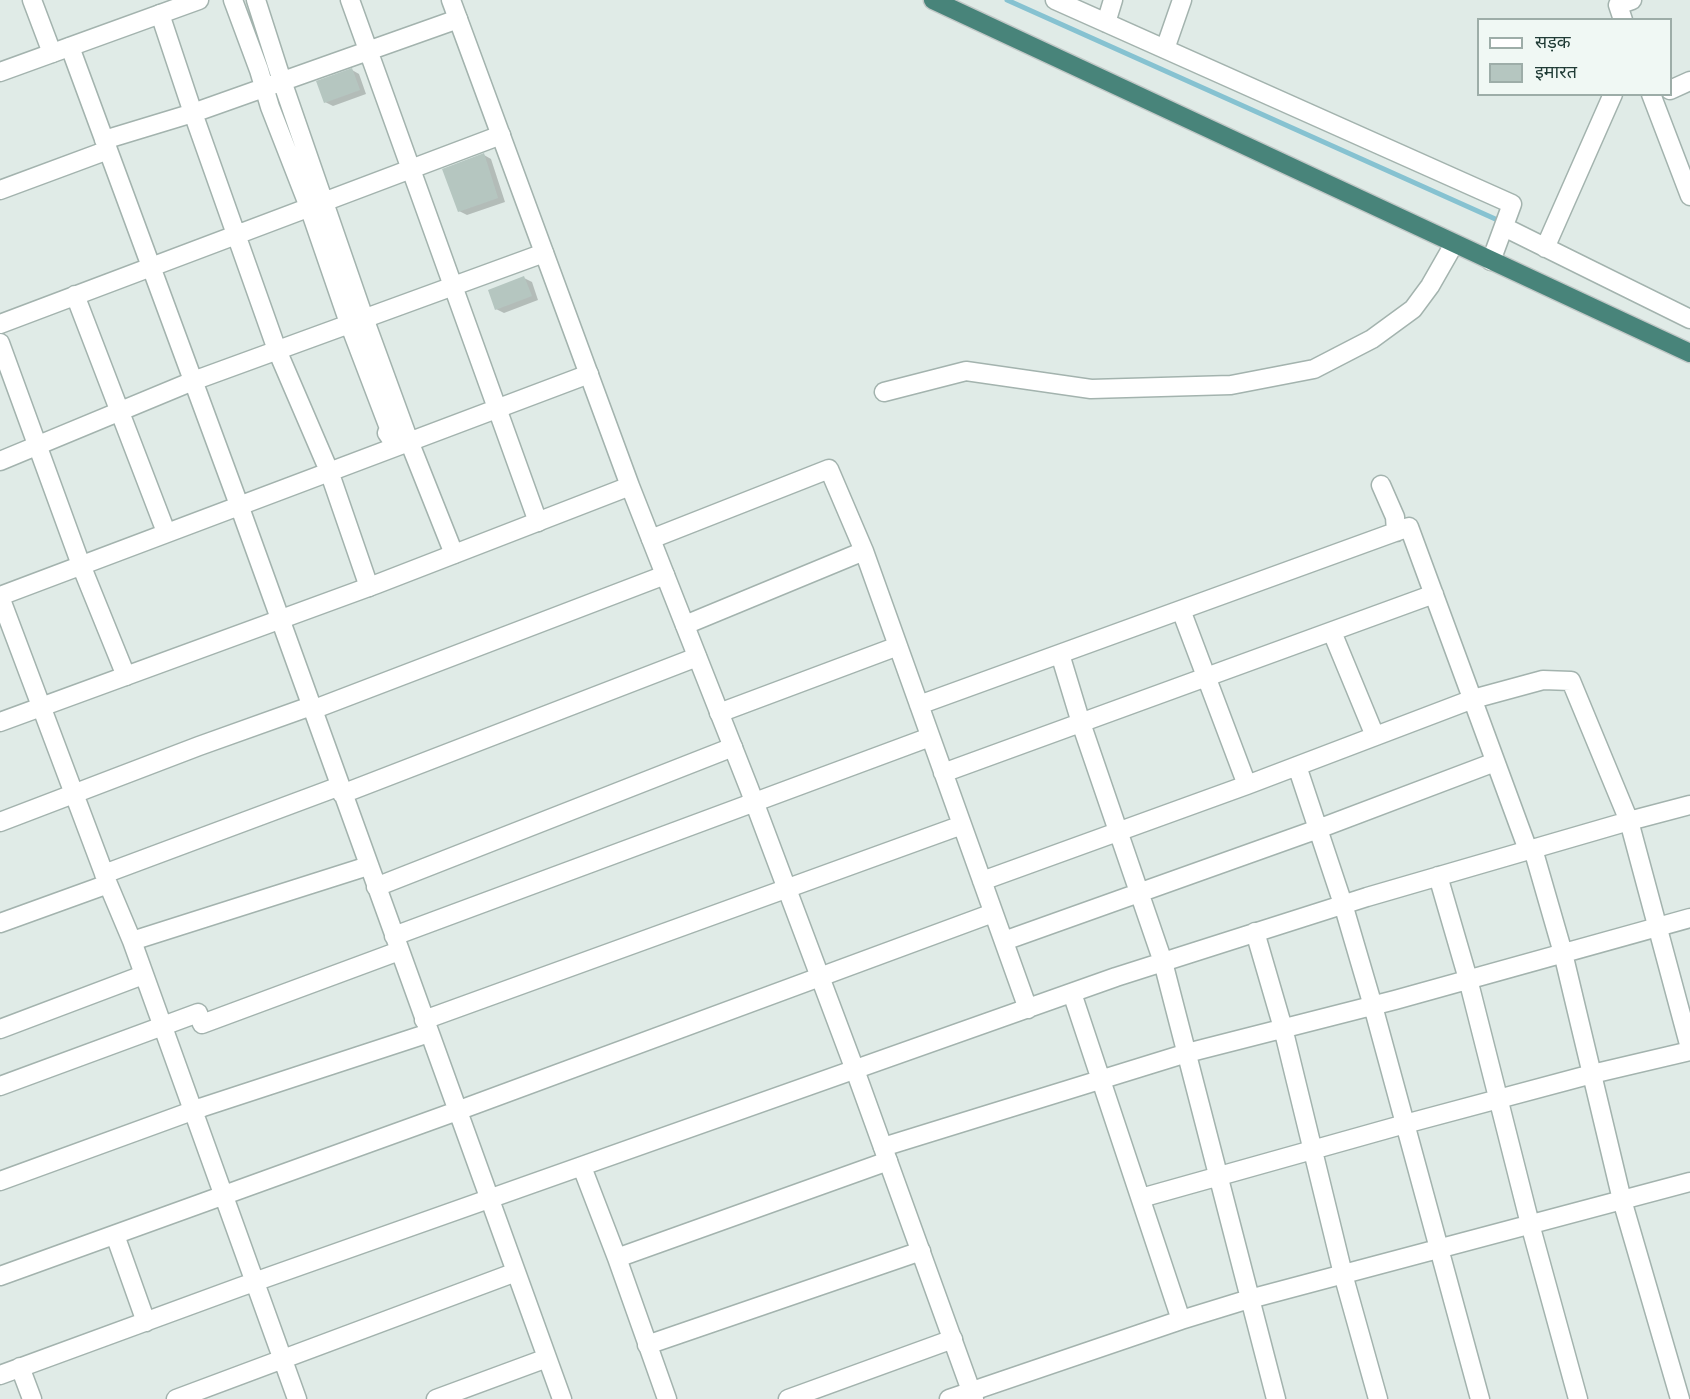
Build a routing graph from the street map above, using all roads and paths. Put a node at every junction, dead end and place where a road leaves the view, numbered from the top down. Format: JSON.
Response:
{"nodes":[{"id":1,"x":32,"y":0,"type":"edge"},
{"id":2,"x":199,"y":0,"type":"edge"},
{"id":3,"x":233,"y":0,"type":"edge"},
{"id":4,"x":256,"y":0,"type":"edge"},
{"id":5,"x":350,"y":0,"type":"edge"},
{"id":6,"x":451,"y":0,"type":"edge"},
{"id":7,"x":933,"y":0,"type":"edge"},
{"id":8,"x":1055,"y":0,"type":"edge"},
{"id":9,"x":1113,"y":0,"type":"edge"},
{"id":10,"x":1182,"y":0,"type":"edge"},
{"id":11,"x":1632,"y":0,"type":"edge"},
{"id":12,"x":160,"y":14,"type":"junction"},
{"id":13,"x":1622,"y":18,"type":"edge"},
{"id":14,"x":458,"y":19,"type":"junction"},
{"id":15,"x":1107,"y":23,"type":"junction"},
{"id":16,"x":70,"y":47,"type":"junction"},
{"id":17,"x":1165,"y":49,"type":"junction"},
{"id":18,"x":368,"y":50,"type":"junction"},
{"id":19,"x":52,"y":53,"type":"junction"},
{"id":20,"x":0,"y":72,"type":"edge"},
{"id":21,"x":282,"y":81,"type":"junction"},
{"id":22,"x":1690,"y":81,"type":"edge"},
{"id":23,"x":264,"y":87,"type":"junction"},
{"id":24,"x":1672,"y":90,"type":"edge"},
{"id":25,"x":1612,"y":96,"type":"edge"},
{"id":26,"x":1654,"y":96,"type":"edge"},
{"id":27,"x":193,"y":113,"type":"junction"},
{"id":28,"x":501,"y":135,"type":"junction"},
{"id":29,"x":106,"y":145,"type":"junction"},
{"id":30,"x":412,"y":169,"type":"junction"},
{"id":31,"x":0,"y":190,"type":"edge"},
{"id":32,"x":1690,"y":196,"type":"edge"},
{"id":33,"x":316,"y":204,"type":"junction"},
{"id":34,"x":1504,"y":227,"type":"junction"},
{"id":35,"x":235,"y":235,"type":"junction"},
{"id":36,"x":1454,"y":243,"type":"junction"},
{"id":37,"x":1545,"y":248,"type":"junction"},
{"id":38,"x":544,"y":253,"type":"junction"},
{"id":39,"x":1491,"y":261,"type":"junction"},
{"id":40,"x":151,"y":266,"type":"junction"},
{"id":41,"x":452,"y":286,"type":"junction"},
{"id":42,"x":75,"y":295,"type":"junction"},
{"id":43,"x":1690,"y":319,"type":"edge"},
{"id":44,"x":356,"y":321,"type":"junction"},
{"id":45,"x":0,"y":324,"type":"edge"},
{"id":46,"x":0,"y":343,"type":"edge"},
{"id":47,"x":277,"y":350,"type":"junction"},
{"id":48,"x":1690,"y":353,"type":"edge"},
{"id":49,"x":589,"y":374,"type":"junction"},
{"id":50,"x":193,"y":381,"type":"junction"},
{"id":51,"x":884,"y":392,"type":"dead end"},
{"id":52,"x":496,"y":409,"type":"junction"},
{"id":53,"x":119,"y":412,"type":"junction"},
{"id":54,"x":403,"y":444,"type":"junction"},
{"id":55,"x":36,"y":446,"type":"junction"},
{"id":56,"x":0,"y":461,"type":"edge"},
{"id":57,"x":329,"y":471,"type":"junction"},
{"id":58,"x":1381,"y":485,"type":"dead end"},
{"id":59,"x":630,"y":486,"type":"junction"},
{"id":60,"x":239,"y":505,"type":"junction"},
{"id":61,"x":538,"y":522,"type":"junction"},
{"id":62,"x":166,"y":532,"type":"junction"},
{"id":63,"x":1396,"y":532,"type":"junction"},
{"id":64,"x":651,"y":539,"type":"junction"},
{"id":65,"x":864,"y":551,"type":"junction"},
{"id":66,"x":454,"y":554,"type":"junction"},
{"id":67,"x":81,"y":566,"type":"junction"},
{"id":68,"x":665,"y":575,"type":"junction"},
{"id":69,"x":369,"y":587,"type":"junction"},
{"id":70,"x":1434,"y":594,"type":"junction"},
{"id":71,"x":0,"y":596,"type":"edge"},
{"id":72,"x":1182,"y":610,"type":"junction"},
{"id":73,"x":280,"y":620,"type":"junction"},
{"id":74,"x":685,"y":625,"type":"junction"},
{"id":75,"x":1332,"y":632,"type":"junction"},
{"id":76,"x":898,"y":646,"type":"junction"},
{"id":77,"x":1060,"y":654,"type":"junction"},
{"id":78,"x":697,"y":657,"type":"junction"},
{"id":79,"x":126,"y":676,"type":"junction"},
{"id":80,"x":1207,"y":677,"type":"junction"},
{"id":81,"x":1473,"y":699,"type":"junction"},
{"id":82,"x":919,"y":705,"type":"junction"},
{"id":83,"x":41,"y":707,"type":"junction"},
{"id":84,"x":311,"y":708,"type":"junction"},
{"id":85,"x":719,"y":713,"type":"junction"},
{"id":86,"x":0,"y":722,"type":"edge"},
{"id":87,"x":1081,"y":723,"type":"junction"},
{"id":88,"x":1375,"y":736,"type":"junction"},
{"id":89,"x":930,"y":737,"type":"junction"},
{"id":90,"x":733,"y":747,"type":"junction"},
{"id":91,"x":1496,"y":762,"type":"junction"},
{"id":92,"x":1297,"y":766,"type":"junction"},
{"id":93,"x":943,"y":773,"type":"junction"},
{"id":94,"x":1247,"y":785,"type":"junction"},
{"id":95,"x":341,"y":790,"type":"junction"},
{"id":96,"x":74,"y":794,"type":"junction"},
{"id":97,"x":754,"y":803,"type":"junction"},
{"id":98,"x":1690,"y":805,"type":"edge"},
{"id":99,"x":1629,"y":821,"type":"junction"},
{"id":100,"x":0,"y":822,"type":"edge"},
{"id":101,"x":962,"y":825,"type":"junction"},
{"id":102,"x":1318,"y":829,"type":"junction"},
{"id":103,"x":1119,"y":831,"type":"junction"},
{"id":104,"x":1531,"y":849,"type":"junction"},
{"id":105,"x":368,"y":866,"type":"junction"},
{"id":106,"x":1438,"y":876,"type":"junction"},
{"id":107,"x":106,"y":879,"type":"junction"},
{"id":108,"x":982,"y":881,"type":"junction"},
{"id":109,"x":376,"y":887,"type":"junction"},
{"id":110,"x":787,"y":887,"type":"junction"},
{"id":111,"x":1139,"y":893,"type":"junction"},
{"id":112,"x":1343,"y":904,"type":"junction"},
{"id":113,"x":993,"y":913,"type":"junction"},
{"id":114,"x":1690,"y":918,"type":"edge"},
{"id":115,"x":0,"y":923,"type":"edge"},
{"id":116,"x":1658,"y":926,"type":"junction"},
{"id":117,"x":1256,"y":933,"type":"junction"},
{"id":118,"x":132,"y":941,"type":"junction"},
{"id":119,"x":1004,"y":941,"type":"junction"},
{"id":120,"x":397,"y":944,"type":"junction"},
{"id":121,"x":1563,"y":953,"type":"junction"},
{"id":122,"x":1163,"y":962,"type":"junction"},
{"id":123,"x":143,"y":975,"type":"junction"},
{"id":124,"x":820,"y":977,"type":"junction"},
{"id":125,"x":1468,"y":979,"type":"junction"},
{"id":126,"x":1072,"y":993,"type":"junction"},
{"id":127,"x":1373,"y":1006,"type":"junction"},
{"id":128,"x":1028,"y":1009,"type":"junction"},
{"id":129,"x":162,"y":1026,"type":"junction"},
{"id":130,"x":426,"y":1027,"type":"junction"},
{"id":131,"x":1283,"y":1028,"type":"junction"},
{"id":132,"x":0,"y":1029,"type":"edge"},
{"id":133,"x":1690,"y":1049,"type":"edge"},
{"id":134,"x":1187,"y":1053,"type":"junction"},
{"id":135,"x":855,"y":1070,"type":"junction"},
{"id":136,"x":1592,"y":1074,"type":"junction"},
{"id":137,"x":1102,"y":1079,"type":"junction"},
{"id":138,"x":0,"y":1086,"type":"edge"},
{"id":139,"x":1498,"y":1099,"type":"junction"},
{"id":140,"x":194,"y":1111,"type":"junction"},
{"id":141,"x":457,"y":1111,"type":"junction"},
{"id":142,"x":1405,"y":1124,"type":"junction"},
{"id":143,"x":1312,"y":1149,"type":"junction"},
{"id":144,"x":886,"y":1154,"type":"junction"},
{"id":145,"x":582,"y":1167,"type":"junction"},
{"id":146,"x":1219,"y":1175,"type":"junction"},
{"id":147,"x":0,"y":1181,"type":"edge"},
{"id":148,"x":1690,"y":1182,"type":"edge"},
{"id":149,"x":224,"y":1196,"type":"junction"},
{"id":150,"x":1141,"y":1198,"type":"junction"},
{"id":151,"x":489,"y":1200,"type":"junction"},
{"id":152,"x":1622,"y":1200,"type":"junction"},
{"id":153,"x":1530,"y":1224,"type":"junction"},
{"id":154,"x":115,"y":1235,"type":"junction"},
{"id":155,"x":1439,"y":1249,"type":"junction"},
{"id":156,"x":921,"y":1251,"type":"junction"},
{"id":157,"x":617,"y":1258,"type":"junction"},
{"id":158,"x":516,"y":1272,"type":"junction"},
{"id":159,"x":1343,"y":1274,"type":"junction"},
{"id":160,"x":0,"y":1276,"type":"edge"},
{"id":161,"x":256,"y":1282,"type":"junction"},
{"id":162,"x":1251,"y":1299,"type":"junction"},
{"id":163,"x":1181,"y":1320,"type":"junction"},
{"id":164,"x":146,"y":1322,"type":"junction"},
{"id":165,"x":953,"y":1339,"type":"junction"},
{"id":166,"x":647,"y":1346,"type":"junction"},
{"id":167,"x":547,"y":1358,"type":"junction"},
{"id":168,"x":283,"y":1359,"type":"junction"},
{"id":169,"x":20,"y":1367,"type":"junction"},
{"id":170,"x":0,"y":1375,"type":"edge"},
{"id":171,"x":973,"y":1395,"type":"edge"},
{"id":172,"x":1690,"y":1397,"type":"edge"},
{"id":173,"x":32,"y":1399,"type":"edge"},
{"id":174,"x":176,"y":1399,"type":"edge"},
{"id":175,"x":297,"y":1399,"type":"edge"},
{"id":176,"x":436,"y":1399,"type":"edge"},
{"id":177,"x":562,"y":1399,"type":"edge"},
{"id":178,"x":667,"y":1399,"type":"edge"},
{"id":179,"x":788,"y":1399,"type":"edge"},
{"id":180,"x":949,"y":1399,"type":"edge"},
{"id":181,"x":1276,"y":1399,"type":"edge"},
{"id":182,"x":1378,"y":1399,"type":"edge"},
{"id":183,"x":1480,"y":1399,"type":"edge"},
{"id":184,"x":1578,"y":1399,"type":"edge"},
{"id":185,"x":1681,"y":1399,"type":"edge"}],
"edges":[{"from":1,"to":19,"type":"street"},
{"from":2,"to":12,"type":"street"},
{"from":3,"to":23,"type":"street"},
{"from":4,"to":21,"type":"street"},
{"from":5,"to":18,"type":"street"},
{"from":6,"to":14,"type":"street"},
{"from":7,"to":36,"type":"highway"},
{"from":8,"to":15,"type":"street"},
{"from":9,"to":15,"type":"street"},
{"from":10,"to":17,"type":"street"},
{"from":11,"to":13,"type":"street"},
{"from":12,"to":16,"type":"street"},
{"from":12,"to":27,"type":"street"},
{"from":14,"to":18,"type":"street"},
{"from":14,"to":28,"type":"street"},
{"from":15,"to":17,"type":"street"},
{"from":16,"to":19,"type":"street"},
{"from":16,"to":29,"type":"street"},
{"from":17,"to":34,"type":"street"},
{"from":18,"to":21,"type":"street"},
{"from":18,"to":30,"type":"street"},
{"from":19,"to":20,"type":"street"},
{"from":21,"to":23,"type":"street"},
{"from":21,"to":33,"type":"street"},
{"from":22,"to":24,"type":"street"},
{"from":23,"to":27,"type":"street"},
{"from":23,"to":33,"type":"street"},
{"from":25,"to":37,"type":"street"},
{"from":26,"to":32,"type":"street"},
{"from":27,"to":29,"type":"street"},
{"from":27,"to":35,"type":"street"},
{"from":28,"to":30,"type":"street"},
{"from":28,"to":38,"type":"street"},
{"from":29,"to":31,"type":"street"},
{"from":29,"to":40,"type":"street"},
{"from":30,"to":33,"type":"street"},
{"from":30,"to":41,"type":"street"},
{"from":33,"to":35,"type":"street"},
{"from":33,"to":44,"type":"street"},
{"from":34,"to":37,"type":"street"},
{"from":34,"to":39,"type":"street"},
{"from":35,"to":40,"type":"street"},
{"from":35,"to":47,"type":"street"},
{"from":36,"to":39,"type":"highway"},
{"from":36,"to":51,"type":"street"},
{"from":37,"to":43,"type":"street"},
{"from":38,"to":41,"type":"street"},
{"from":38,"to":49,"type":"street"},
{"from":39,"to":48,"type":"highway"},
{"from":40,"to":42,"type":"street"},
{"from":40,"to":50,"type":"street"},
{"from":41,"to":44,"type":"street"},
{"from":41,"to":52,"type":"street"},
{"from":42,"to":45,"type":"street"},
{"from":42,"to":53,"type":"street"},
{"from":44,"to":47,"type":"street"},
{"from":44,"to":54,"type":"street"},
{"from":46,"to":55,"type":"street"},
{"from":47,"to":50,"type":"street"},
{"from":47,"to":57,"type":"street"},
{"from":49,"to":52,"type":"street"},
{"from":49,"to":59,"type":"street"},
{"from":50,"to":53,"type":"street"},
{"from":50,"to":60,"type":"street"},
{"from":52,"to":54,"type":"street"},
{"from":52,"to":61,"type":"street"},
{"from":53,"to":55,"type":"street"},
{"from":53,"to":62,"type":"street"},
{"from":54,"to":57,"type":"street"},
{"from":54,"to":66,"type":"street"},
{"from":55,"to":56,"type":"street"},
{"from":55,"to":67,"type":"street"},
{"from":57,"to":60,"type":"street"},
{"from":57,"to":69,"type":"street"},
{"from":58,"to":63,"type":"street"},
{"from":59,"to":61,"type":"street"},
{"from":59,"to":64,"type":"street"},
{"from":60,"to":62,"type":"street"},
{"from":60,"to":73,"type":"street"},
{"from":61,"to":66,"type":"street"},
{"from":62,"to":67,"type":"street"},
{"from":63,"to":70,"type":"street"},
{"from":63,"to":72,"type":"street"},
{"from":64,"to":65,"type":"street"},
{"from":64,"to":68,"type":"street"},
{"from":65,"to":74,"type":"street"},
{"from":65,"to":76,"type":"street"},
{"from":66,"to":69,"type":"street"},
{"from":67,"to":71,"type":"street"},
{"from":67,"to":79,"type":"street"},
{"from":68,"to":74,"type":"street"},
{"from":68,"to":84,"type":"street"},
{"from":69,"to":73,"type":"street"},
{"from":70,"to":75,"type":"street"},
{"from":70,"to":81,"type":"street"},
{"from":71,"to":83,"type":"street"},
{"from":72,"to":77,"type":"street"},
{"from":72,"to":80,"type":"street"},
{"from":73,"to":79,"type":"street"},
{"from":73,"to":84,"type":"street"},
{"from":74,"to":78,"type":"street"},
{"from":75,"to":80,"type":"street"},
{"from":75,"to":88,"type":"street"},
{"from":76,"to":82,"type":"street"},
{"from":76,"to":85,"type":"street"},
{"from":77,"to":82,"type":"street"},
{"from":77,"to":87,"type":"street"},
{"from":78,"to":85,"type":"street"},
{"from":78,"to":95,"type":"street"},
{"from":79,"to":83,"type":"street"},
{"from":80,"to":87,"type":"street"},
{"from":80,"to":94,"type":"street"},
{"from":81,"to":88,"type":"street"},
{"from":81,"to":91,"type":"street"},
{"from":81,"to":99,"type":"street"},
{"from":82,"to":89,"type":"street"},
{"from":83,"to":86,"type":"street"},
{"from":83,"to":96,"type":"street"},
{"from":84,"to":95,"type":"street"},
{"from":84,"to":96,"type":"street"},
{"from":85,"to":90,"type":"street"},
{"from":87,"to":93,"type":"street"},
{"from":87,"to":103,"type":"street"},
{"from":88,"to":92,"type":"street"},
{"from":89,"to":93,"type":"street"},
{"from":89,"to":97,"type":"street"},
{"from":90,"to":97,"type":"street"},
{"from":90,"to":109,"type":"street"},
{"from":91,"to":102,"type":"street"},
{"from":91,"to":104,"type":"street"},
{"from":92,"to":94,"type":"street"},
{"from":92,"to":102,"type":"street"},
{"from":93,"to":101,"type":"street"},
{"from":94,"to":103,"type":"street"},
{"from":95,"to":105,"type":"street"},
{"from":95,"to":107,"type":"street"},
{"from":96,"to":100,"type":"street"},
{"from":96,"to":107,"type":"street"},
{"from":97,"to":110,"type":"street"},
{"from":97,"to":120,"type":"street"},
{"from":98,"to":99,"type":"street"},
{"from":99,"to":104,"type":"street"},
{"from":99,"to":116,"type":"street"},
{"from":101,"to":108,"type":"street"},
{"from":101,"to":110,"type":"street"},
{"from":102,"to":111,"type":"street"},
{"from":102,"to":112,"type":"street"},
{"from":103,"to":108,"type":"street"},
{"from":103,"to":111,"type":"street"},
{"from":104,"to":106,"type":"street"},
{"from":104,"to":121,"type":"street"},
{"from":105,"to":109,"type":"street"},
{"from":105,"to":118,"type":"street"},
{"from":106,"to":112,"type":"street"},
{"from":106,"to":125,"type":"street"},
{"from":107,"to":115,"type":"street"},
{"from":107,"to":118,"type":"street"},
{"from":108,"to":113,"type":"street"},
{"from":109,"to":120,"type":"street"},
{"from":110,"to":124,"type":"street"},
{"from":110,"to":130,"type":"street"},
{"from":111,"to":119,"type":"street"},
{"from":111,"to":122,"type":"street"},
{"from":112,"to":117,"type":"street"},
{"from":112,"to":127,"type":"street"},
{"from":113,"to":119,"type":"street"},
{"from":113,"to":124,"type":"street"},
{"from":114,"to":116,"type":"street"},
{"from":116,"to":121,"type":"street"},
{"from":116,"to":133,"type":"street"},
{"from":117,"to":122,"type":"street"},
{"from":117,"to":131,"type":"street"},
{"from":118,"to":123,"type":"street"},
{"from":119,"to":128,"type":"street"},
{"from":120,"to":129,"type":"street"},
{"from":120,"to":130,"type":"street"},
{"from":121,"to":125,"type":"street"},
{"from":121,"to":136,"type":"street"},
{"from":122,"to":126,"type":"street"},
{"from":122,"to":134,"type":"street"},
{"from":123,"to":129,"type":"street"},
{"from":123,"to":132,"type":"street"},
{"from":124,"to":135,"type":"street"},
{"from":124,"to":141,"type":"street"},
{"from":125,"to":127,"type":"street"},
{"from":125,"to":139,"type":"street"},
{"from":126,"to":128,"type":"street"},
{"from":126,"to":137,"type":"street"},
{"from":127,"to":131,"type":"street"},
{"from":127,"to":142,"type":"street"},
{"from":128,"to":135,"type":"street"},
{"from":129,"to":138,"type":"street"},
{"from":129,"to":140,"type":"street"},
{"from":130,"to":140,"type":"street"},
{"from":130,"to":141,"type":"street"},
{"from":131,"to":134,"type":"street"},
{"from":131,"to":143,"type":"street"},
{"from":133,"to":136,"type":"street"},
{"from":134,"to":137,"type":"street"},
{"from":134,"to":146,"type":"street"},
{"from":135,"to":144,"type":"street"},
{"from":135,"to":145,"type":"street"},
{"from":136,"to":139,"type":"street"},
{"from":136,"to":152,"type":"street"},
{"from":137,"to":144,"type":"street"},
{"from":137,"to":150,"type":"street"},
{"from":139,"to":142,"type":"street"},
{"from":139,"to":153,"type":"street"},
{"from":140,"to":147,"type":"street"},
{"from":140,"to":149,"type":"street"},
{"from":141,"to":149,"type":"street"},
{"from":141,"to":151,"type":"street"},
{"from":142,"to":143,"type":"street"},
{"from":142,"to":155,"type":"street"},
{"from":143,"to":146,"type":"street"},
{"from":143,"to":159,"type":"street"},
{"from":144,"to":156,"type":"street"},
{"from":144,"to":157,"type":"street"},
{"from":145,"to":151,"type":"street"},
{"from":145,"to":157,"type":"street"},
{"from":146,"to":150,"type":"street"},
{"from":146,"to":162,"type":"street"},
{"from":148,"to":152,"type":"street"},
{"from":149,"to":154,"type":"street"},
{"from":149,"to":161,"type":"street"},
{"from":150,"to":163,"type":"street"},
{"from":151,"to":158,"type":"street"},
{"from":151,"to":161,"type":"street"},
{"from":152,"to":153,"type":"street"},
{"from":152,"to":185,"type":"street"},
{"from":153,"to":155,"type":"street"},
{"from":153,"to":184,"type":"street"},
{"from":154,"to":160,"type":"street"},
{"from":154,"to":164,"type":"street"},
{"from":155,"to":159,"type":"street"},
{"from":155,"to":183,"type":"street"},
{"from":156,"to":165,"type":"street"},
{"from":156,"to":166,"type":"street"},
{"from":157,"to":166,"type":"street"},
{"from":158,"to":167,"type":"street"},
{"from":158,"to":168,"type":"street"},
{"from":159,"to":162,"type":"street"},
{"from":159,"to":182,"type":"street"},
{"from":161,"to":164,"type":"street"},
{"from":161,"to":168,"type":"street"},
{"from":162,"to":163,"type":"street"},
{"from":162,"to":181,"type":"street"},
{"from":163,"to":171,"type":"street"},
{"from":164,"to":169,"type":"street"},
{"from":165,"to":171,"type":"street"},
{"from":165,"to":179,"type":"street"},
{"from":166,"to":178,"type":"street"},
{"from":167,"to":176,"type":"street"},
{"from":167,"to":177,"type":"street"},
{"from":168,"to":174,"type":"street"},
{"from":168,"to":175,"type":"street"},
{"from":169,"to":170,"type":"street"},
{"from":169,"to":173,"type":"street"},
{"from":171,"to":180,"type":"street"},
{"from":172,"to":185,"type":"street"}]}
